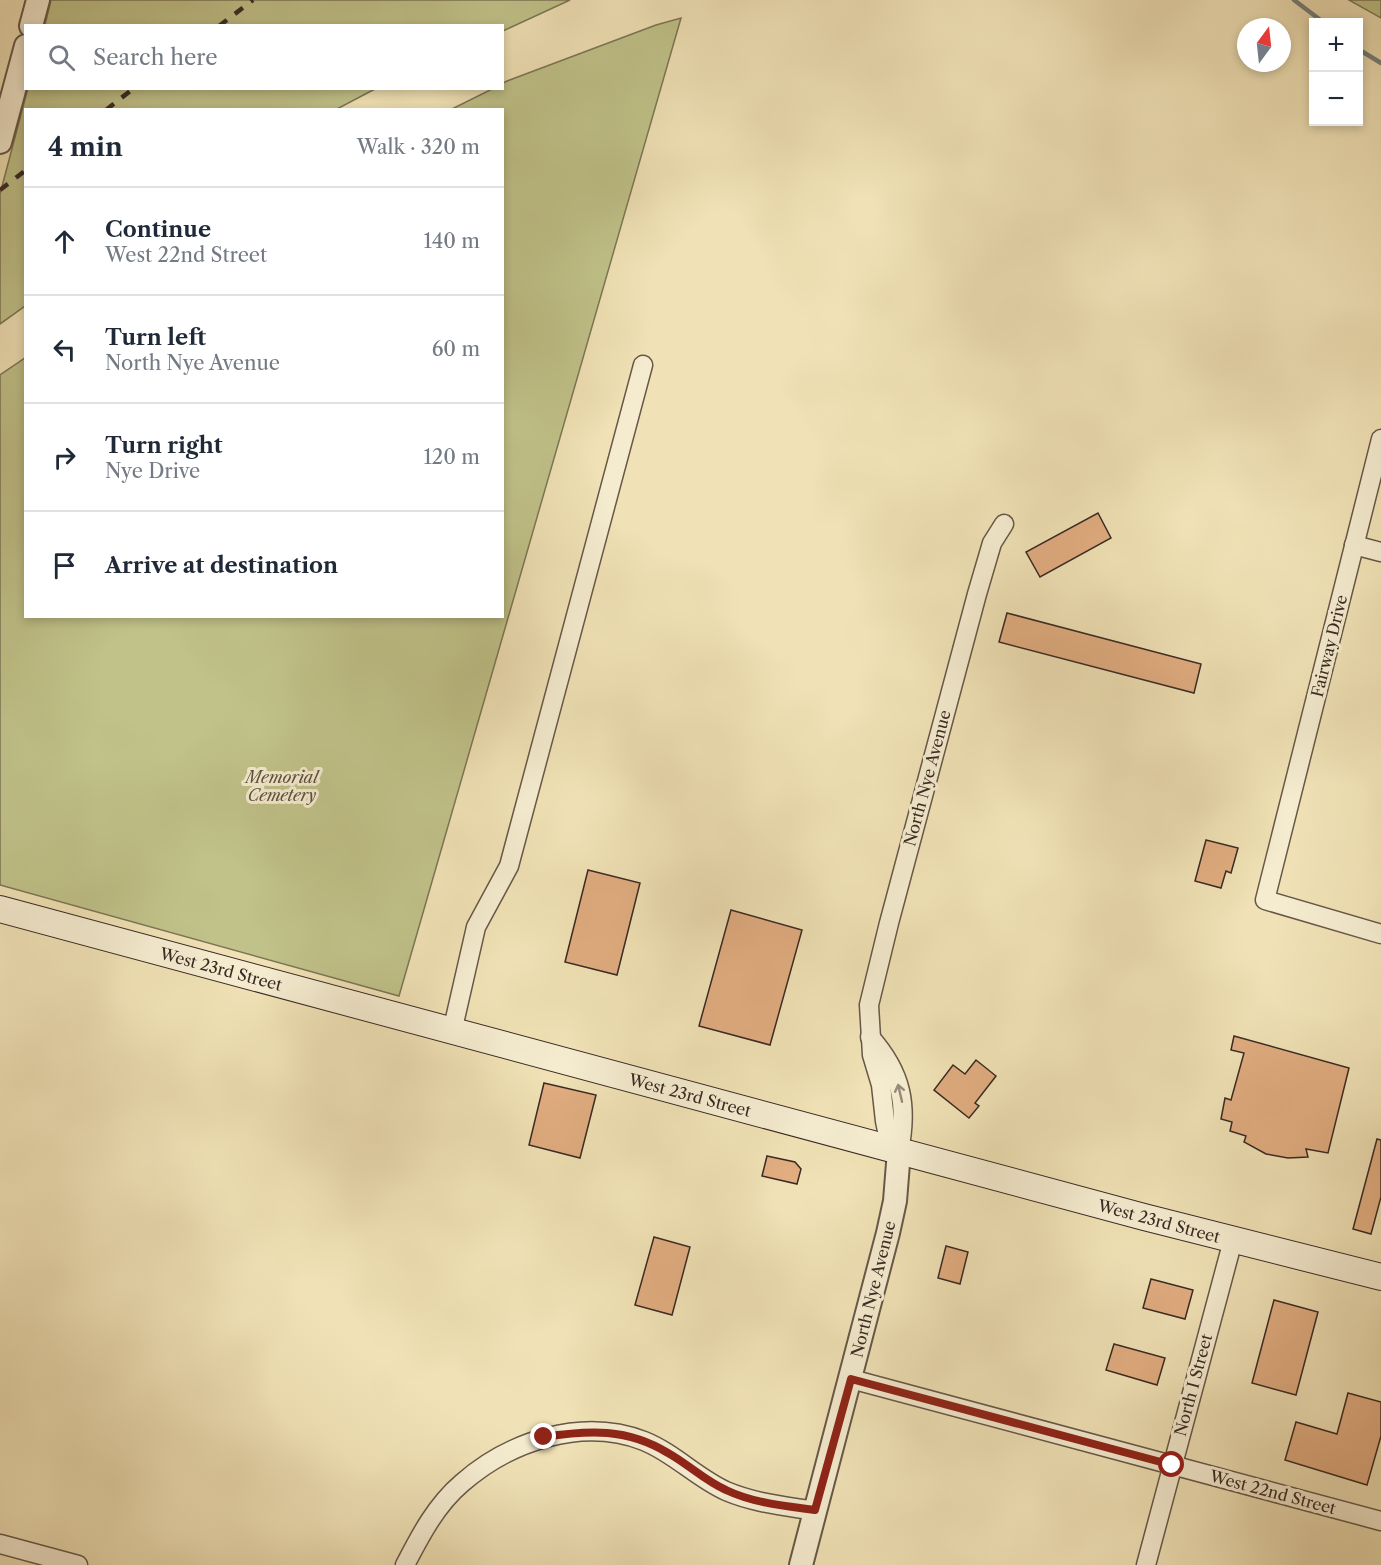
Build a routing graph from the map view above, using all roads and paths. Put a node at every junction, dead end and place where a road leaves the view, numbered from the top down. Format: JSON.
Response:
{"nodes":[{"id":1,"x":38,"y":0,"type":"edge"},
{"id":2,"x":32,"y":24,"type":"edge"},
{"id":3,"x":24,"y":53,"type":"edge"},
{"id":4,"x":0,"y":142,"type":"edge"},
{"id":5,"x":643,"y":365,"type":"dead end"},
{"id":6,"x":1381,"y":439,"type":"edge"},
{"id":7,"x":1004,"y":524,"type":"dead end"},
{"id":8,"x":1354,"y":545,"type":"junction"},
{"id":9,"x":1381,"y":552,"type":"edge"},
{"id":10,"x":0,"y":909,"type":"edge"},
{"id":11,"x":1381,"y":934,"type":"edge"},
{"id":12,"x":452,"y":1032,"type":"junction"},
{"id":13,"x":899,"y":1151,"type":"junction"},
{"id":14,"x":1233,"y":1240,"type":"junction"},
{"id":15,"x":1381,"y":1277,"type":"edge"},
{"id":16,"x":851,"y":1379,"type":"junction"},
{"id":17,"x":1172,"y":1465,"type":"junction"},
{"id":18,"x":815,"y":1510,"type":"junction"},
{"id":19,"x":1381,"y":1521,"type":"edge"},
{"id":20,"x":0,"y":1544,"type":"edge"},
{"id":21,"x":807,"y":1564,"type":"edge"},
{"id":22,"x":78,"y":1565,"type":"edge"},
{"id":23,"x":405,"y":1565,"type":"edge"},
{"id":24,"x":1146,"y":1565,"type":"edge"}],
"edges":[{"from":1,"to":2,"type":"street"},
{"from":3,"to":4,"type":"street"},
{"from":5,"to":12,"type":"street"},
{"from":6,"to":8,"type":"street","name":"Fairway Drive"},
{"from":7,"to":13,"type":"street","name":"North Nye Avenue"},
{"from":8,"to":9,"type":"street"},
{"from":8,"to":11,"type":"street","name":"Fairway Drive"},
{"from":10,"to":12,"type":"main road","name":"West 23rd Street"},
{"from":12,"to":13,"type":"main road","name":"West 23rd Street"},
{"from":13,"to":14,"type":"main road","name":"West 23rd Street"},
{"from":13,"to":16,"type":"street","name":"North Nye Avenue"},
{"from":14,"to":15,"type":"main road","name":"West 23rd Street"},
{"from":14,"to":17,"type":"street","name":"North I Street"},
{"from":16,"to":17,"type":"street","name":"West 22nd Street"},
{"from":16,"to":18,"type":"street","name":"North Nye Avenue"},
{"from":17,"to":19,"type":"street","name":"West 22nd Street"},
{"from":17,"to":24,"type":"street","name":"North I Street"},
{"from":18,"to":21,"type":"street","name":"North Nye Avenue"},
{"from":18,"to":23,"type":"street"},
{"from":20,"to":22,"type":"street"}]}
